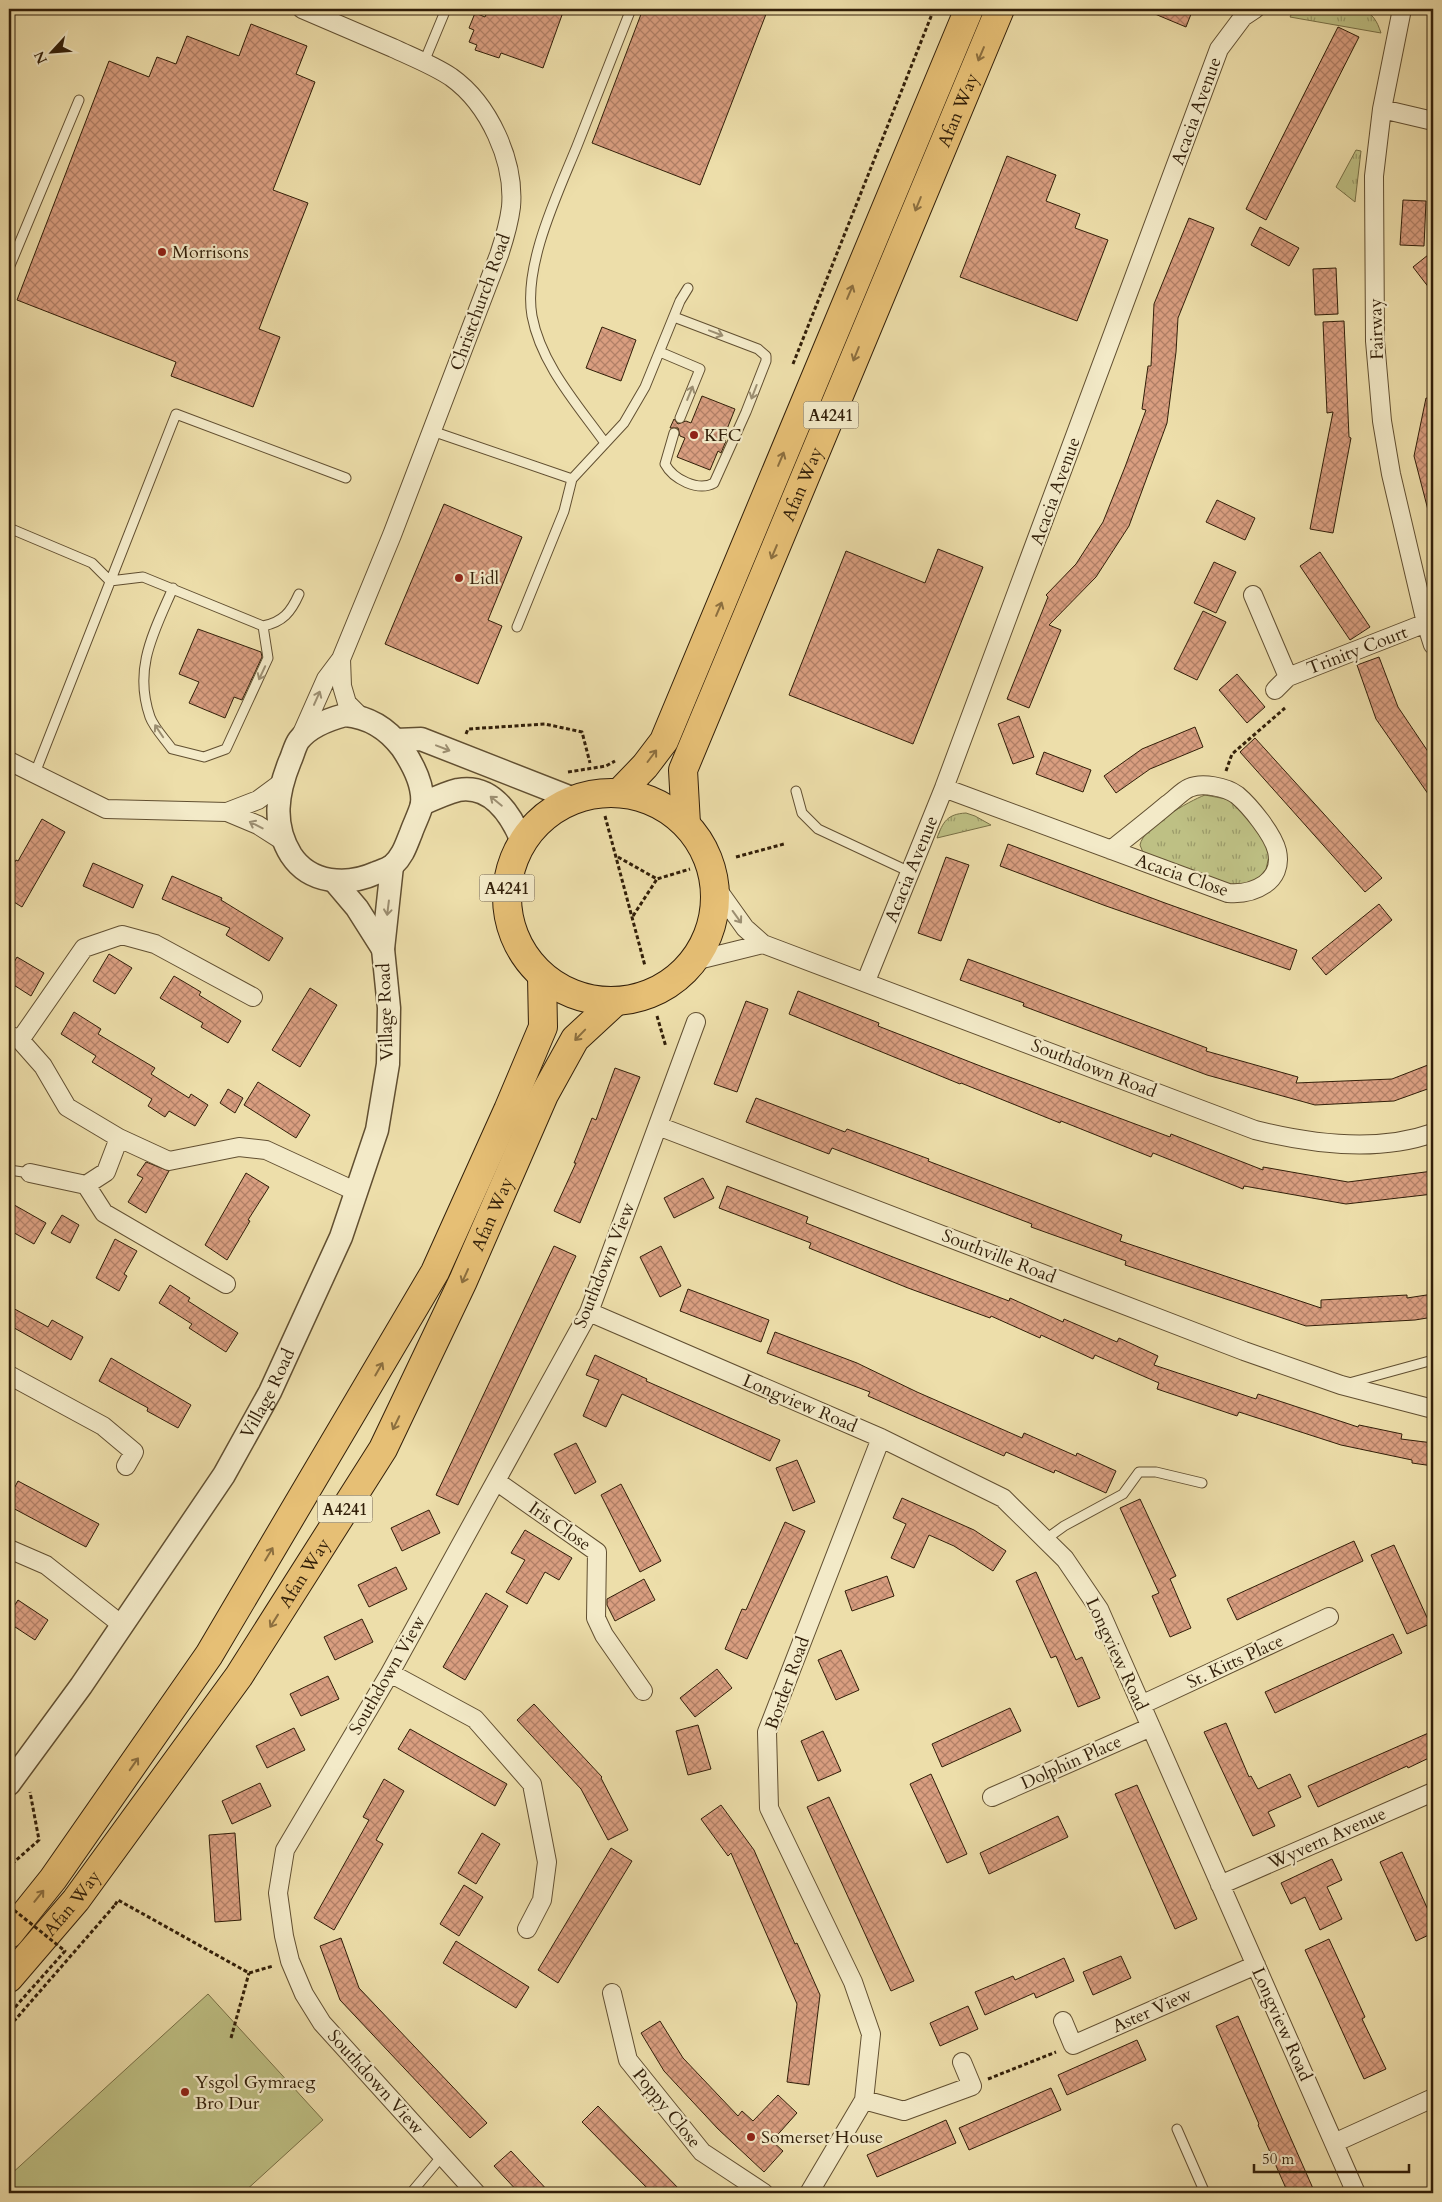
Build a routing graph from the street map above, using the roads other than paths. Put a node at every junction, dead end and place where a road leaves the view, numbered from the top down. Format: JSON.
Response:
{"nodes":[{"id":1,"x":302,"y":9,"type":"edge"},
{"id":2,"x":446,"y":9,"type":"edge"},
{"id":3,"x":631,"y":9,"type":"edge"},
{"id":4,"x":969,"y":9,"type":"edge"},
{"id":5,"x":1000,"y":9,"type":"edge"},
{"id":6,"x":1255,"y":9,"type":"edge"},
{"id":7,"x":1402,"y":9,"type":"edge"},
{"id":8,"x":424,"y":62,"type":"junction"},
{"id":9,"x":78,"y":100,"type":"dead end"},
{"id":10,"x":1382,"y":110,"type":"junction"},
{"id":11,"x":1433,"y":121,"type":"edge"},
{"id":12,"x":9,"y":268,"type":"edge"},
{"id":13,"x":688,"y":288,"type":"dead end"},
{"id":14,"x":674,"y":316,"type":"junction"},
{"id":15,"x":660,"y":352,"type":"junction"},
{"id":16,"x":680,"y":418,"type":"dead end"},
{"id":17,"x":432,"y":431,"type":"junction"},
{"id":18,"x":674,"y":433,"type":"dead end"},
{"id":19,"x":605,"y":443,"type":"junction"},
{"id":20,"x":346,"y":478,"type":"dead end"},
{"id":21,"x":572,"y":479,"type":"junction"},
{"id":22,"x":9,"y":528,"type":"edge"},
{"id":23,"x":110,"y":581,"type":"junction"},
{"id":24,"x":173,"y":588,"type":"junction"},
{"id":25,"x":299,"y":594,"type":"dead end"},
{"id":26,"x":1252,"y":595,"type":"dead end"},
{"id":27,"x":1426,"y":623,"type":"junction"},
{"id":28,"x":263,"y":626,"type":"junction"},
{"id":29,"x":517,"y":628,"type":"dead end"},
{"id":30,"x":1433,"y":645,"type":"edge"},
{"id":31,"x":341,"y":659,"type":"junction"},
{"id":32,"x":1288,"y":677,"type":"junction"},
{"id":33,"x":1274,"y":690,"type":"road end"},
{"id":34,"x":361,"y":717,"type":"junction"},
{"id":35,"x":298,"y":740,"type":"junction"},
{"id":36,"x":396,"y":740,"type":"junction"},
{"id":37,"x":9,"y":761,"type":"edge"},
{"id":38,"x":35,"y":773,"type":"junction"},
{"id":39,"x":281,"y":783,"type":"junction"},
{"id":40,"x":944,"y":788,"type":"junction"},
{"id":41,"x":796,"y":791,"type":"dead end"},
{"id":42,"x":620,"y":792,"type":"junction"},
{"id":43,"x":574,"y":799,"type":"junction"},
{"id":44,"x":422,"y":804,"type":"junction"},
{"id":45,"x":227,"y":812,"type":"junction"},
{"id":46,"x":686,"y":824,"type":"junction"},
{"id":47,"x":522,"y":841,"type":"junction"},
{"id":48,"x":283,"y":842,"type":"junction"},
{"id":49,"x":1111,"y":850,"type":"junction"},
{"id":50,"x":392,"y":866,"type":"junction"},
{"id":51,"x":910,"y":872,"type":"junction"},
{"id":52,"x":335,"y":882,"type":"junction"},
{"id":53,"x":715,"y":886,"type":"junction"},
{"id":54,"x":763,"y":944,"type":"junction"},
{"id":55,"x":383,"y":949,"type":"junction"},
{"id":56,"x":694,"y":961,"type":"junction"},
{"id":57,"x":542,"y":976,"type":"junction"},
{"id":58,"x":866,"y":982,"type":"junction"},
{"id":59,"x":253,"y":997,"type":"dead end"},
{"id":60,"x":615,"y":1002,"type":"junction"},
{"id":61,"x":696,"y":1022,"type":"dead end"},
{"id":62,"x":15,"y":1037,"type":"edge"},
{"id":63,"x":658,"y":1126,"type":"junction"},
{"id":64,"x":1433,"y":1133,"type":"edge"},
{"id":65,"x":119,"y":1138,"type":"junction"},
{"id":66,"x":9,"y":1170,"type":"edge"},
{"id":67,"x":30,"y":1173,"type":"joint"},
{"id":68,"x":86,"y":1185,"type":"junction"},
{"id":69,"x":357,"y":1192,"type":"junction"},
{"id":70,"x":226,"y":1284,"type":"dead end"},
{"id":71,"x":589,"y":1312,"type":"junction"},
{"id":72,"x":1433,"y":1360,"type":"edge"},
{"id":73,"x":9,"y":1375,"type":"edge"},
{"id":74,"x":1340,"y":1386,"type":"junction"},
{"id":75,"x":1433,"y":1409,"type":"edge"},
{"id":76,"x":881,"y":1438,"type":"junction"},
{"id":77,"x":126,"y":1466,"type":"dead end"},
{"id":78,"x":496,"y":1481,"type":"junction"},
{"id":79,"x":1202,"y":1483,"type":"dead end"},
{"id":80,"x":1046,"y":1539,"type":"junction"},
{"id":81,"x":9,"y":1550,"type":"edge"},
{"id":82,"x":1329,"y":1617,"type":"dead end"},
{"id":83,"x":122,"y":1625,"type":"junction"},
{"id":84,"x":390,"y":1673,"type":"junction"},
{"id":85,"x":643,"y":1691,"type":"dead end"},
{"id":86,"x":1141,"y":1705,"type":"junction"},
{"id":87,"x":1151,"y":1727,"type":"junction"},
{"id":88,"x":9,"y":1784,"type":"edge"},
{"id":89,"x":992,"y":1797,"type":"dead end"},
{"id":90,"x":1431,"y":1798,"type":"edge"},
{"id":91,"x":1220,"y":1885,"type":"junction"},
{"id":92,"x":527,"y":1929,"type":"dead end"},
{"id":93,"x":9,"y":1934,"type":"edge"},
{"id":94,"x":1256,"y":1965,"type":"junction"},
{"id":95,"x":9,"y":1978,"type":"edge"},
{"id":96,"x":612,"y":1993,"type":"dead end"},
{"id":97,"x":1063,"y":2021,"type":"dead end"},
{"id":98,"x":962,"y":2062,"type":"dead end"},
{"id":99,"x":1433,"y":2098,"type":"edge"},
{"id":100,"x":864,"y":2100,"type":"junction"},
{"id":101,"x":1177,"y":2129,"type":"dead end"},
{"id":102,"x":1334,"y":2142,"type":"junction"},
{"id":103,"x":442,"y":2156,"type":"junction"},
{"id":104,"x":411,"y":2193,"type":"edge"},
{"id":105,"x":476,"y":2193,"type":"edge"},
{"id":106,"x":764,"y":2193,"type":"edge"},
{"id":107,"x":809,"y":2193,"type":"edge"},
{"id":108,"x":1206,"y":2193,"type":"edge"},
{"id":109,"x":1356,"y":2193,"type":"edge"}],
"edges":[{"from":1,"to":8,"type":"street","name":"Christchurch Road"},
{"from":2,"to":8,"type":"lane"},
{"from":3,"to":19,"type":"lane"},
{"from":42,"to":4,"type":"main road","name":"Afan Way","number":"A4241","one_way":true},
{"from":5,"to":46,"type":"main road","name":"Afan Way","number":"A4241","one_way":true},
{"from":6,"to":40,"type":"street","name":"Acacia Avenue"},
{"from":7,"to":10,"type":"street","name":"Fairway"},
{"from":8,"to":17,"type":"street","name":"Christchurch Road"},
{"from":9,"to":12,"type":"lane"},
{"from":10,"to":11,"type":"street"},
{"from":10,"to":27,"type":"street","name":"Fairway"},
{"from":13,"to":14,"type":"lane"},
{"from":14,"to":15,"type":"lane"},
{"from":14,"to":18,"type":"lane","one_way":true},
{"from":16,"to":15,"type":"lane","one_way":true},
{"from":15,"to":19,"type":"lane"},
{"from":17,"to":21,"type":"lane"},
{"from":17,"to":31,"type":"street","name":"Christchurch Road"},
{"from":19,"to":21,"type":"lane"},
{"from":20,"to":23,"type":"lane"},
{"from":21,"to":29,"type":"lane"},
{"from":22,"to":23,"type":"lane"},
{"from":23,"to":24,"type":"lane"},
{"from":23,"to":38,"type":"lane"},
{"from":24,"to":28,"type":"lane"},
{"from":28,"to":24,"type":"lane","one_way":true},
{"from":25,"to":28,"type":"lane"},
{"from":26,"to":32,"type":"street","name":"Trinity Court"},
{"from":27,"to":30,"type":"street","name":"Fairway"},
{"from":27,"to":32,"type":"street","name":"Trinity Court"},
{"from":31,"to":34,"type":"street","name":"Christchurch Road"},
{"from":35,"to":31,"type":"street","name":"Christchurch Road","one_way":true},
{"from":32,"to":33,"type":"street","name":"Trinity Court"},
{"from":34,"to":35,"type":"street"},
{"from":34,"to":36,"type":"street"},
{"from":35,"to":39,"type":"street"},
{"from":36,"to":43,"type":"street","one_way":true},
{"from":36,"to":44,"type":"street"},
{"from":37,"to":38,"type":"street"},
{"from":38,"to":45,"type":"street"},
{"from":39,"to":45,"type":"street"},
{"from":39,"to":48,"type":"street"},
{"from":40,"to":49,"type":"street","name":"Acacia Close"},
{"from":40,"to":51,"type":"street","name":"Acacia Avenue"},
{"from":41,"to":51,"type":"lane"},
{"from":42,"to":43,"type":"main road","number":"A4241"},
{"from":42,"to":46,"type":"main road","number":"A4241"},
{"from":43,"to":47,"type":"main road","number":"A4241"},
{"from":47,"to":44,"type":"street","one_way":true},
{"from":44,"to":50,"type":"street"},
{"from":48,"to":45,"type":"street","one_way":true},
{"from":46,"to":53,"type":"main road","number":"A4241"},
{"from":47,"to":57,"type":"main road","number":"A4241"},
{"from":48,"to":52,"type":"street"},
{"from":49,"to":49,"type":"street","name":"Acacia Close"},
{"from":50,"to":52,"type":"street"},
{"from":50,"to":55,"type":"street","name":"Village Road","one_way":true},
{"from":51,"to":58,"type":"street","name":"Acacia Avenue"},
{"from":52,"to":55,"type":"street","name":"Village Road"},
{"from":53,"to":54,"type":"street","name":"Southdown Road","one_way":true},
{"from":53,"to":56,"type":"main road","number":"A4241"},
{"from":54,"to":56,"type":"street"},
{"from":54,"to":58,"type":"street","name":"Southdown Road"},
{"from":55,"to":69,"type":"street","name":"Village Road"},
{"from":56,"to":60,"type":"main road","number":"A4241"},
{"from":57,"to":60,"type":"main road","number":"A4241"},
{"from":93,"to":57,"type":"main road","name":"Afan Way","number":"A4241","one_way":true},
{"from":58,"to":64,"type":"street","name":"Southdown Road"},
{"from":59,"to":62,"type":"street"},
{"from":60,"to":95,"type":"main road","name":"Afan Way","number":"A4241","one_way":true},
{"from":61,"to":63,"type":"street","name":"Southdown View"},
{"from":62,"to":65,"type":"street"},
{"from":63,"to":71,"type":"street","name":"Southdown View"},
{"from":63,"to":74,"type":"street","name":"Southville Road"},
{"from":65,"to":68,"type":"street"},
{"from":65,"to":69,"type":"street"},
{"from":66,"to":67,"type":"lane"},
{"from":67,"to":68,"type":"street"},
{"from":68,"to":70,"type":"street"},
{"from":69,"to":83,"type":"street","name":"Village Road"},
{"from":71,"to":76,"type":"street","name":"Longview Road"},
{"from":71,"to":78,"type":"street","name":"Southdown View"},
{"from":72,"to":74,"type":"lane"},
{"from":73,"to":77,"type":"street"},
{"from":74,"to":75,"type":"street","name":"Southville Road"},
{"from":76,"to":80,"type":"street","name":"Longview Road"},
{"from":76,"to":100,"type":"street","name":"Border Road"},
{"from":78,"to":84,"type":"street","name":"Southdown View"},
{"from":78,"to":85,"type":"street","name":"Iris Close"},
{"from":79,"to":80,"type":"lane"},
{"from":80,"to":86,"type":"street","name":"Longview Road"},
{"from":81,"to":83,"type":"street"},
{"from":82,"to":86,"type":"street","name":"St. Kitts Place"},
{"from":83,"to":88,"type":"street","name":"Village Road"},
{"from":84,"to":92,"type":"street"},
{"from":84,"to":103,"type":"street","name":"Southdown View"},
{"from":86,"to":87,"type":"street","name":"Longview Road"},
{"from":87,"to":89,"type":"street","name":"Dolphin Place"},
{"from":87,"to":91,"type":"street","name":"Longview Road"},
{"from":90,"to":91,"type":"street","name":"Wyvern Avenue"},
{"from":91,"to":94,"type":"street","name":"Longview Road"},
{"from":94,"to":97,"type":"street","name":"Aster View"},
{"from":94,"to":102,"type":"street","name":"Longview Road"},
{"from":96,"to":106,"type":"street","name":"Poppy Close"},
{"from":98,"to":100,"type":"street"},
{"from":99,"to":102,"type":"street"},
{"from":100,"to":107,"type":"street","name":"Border Road"},
{"from":101,"to":108,"type":"lane"},
{"from":102,"to":109,"type":"street","name":"Longview Road"},
{"from":103,"to":104,"type":"lane"},
{"from":103,"to":105,"type":"street","name":"Southdown View"}]}
